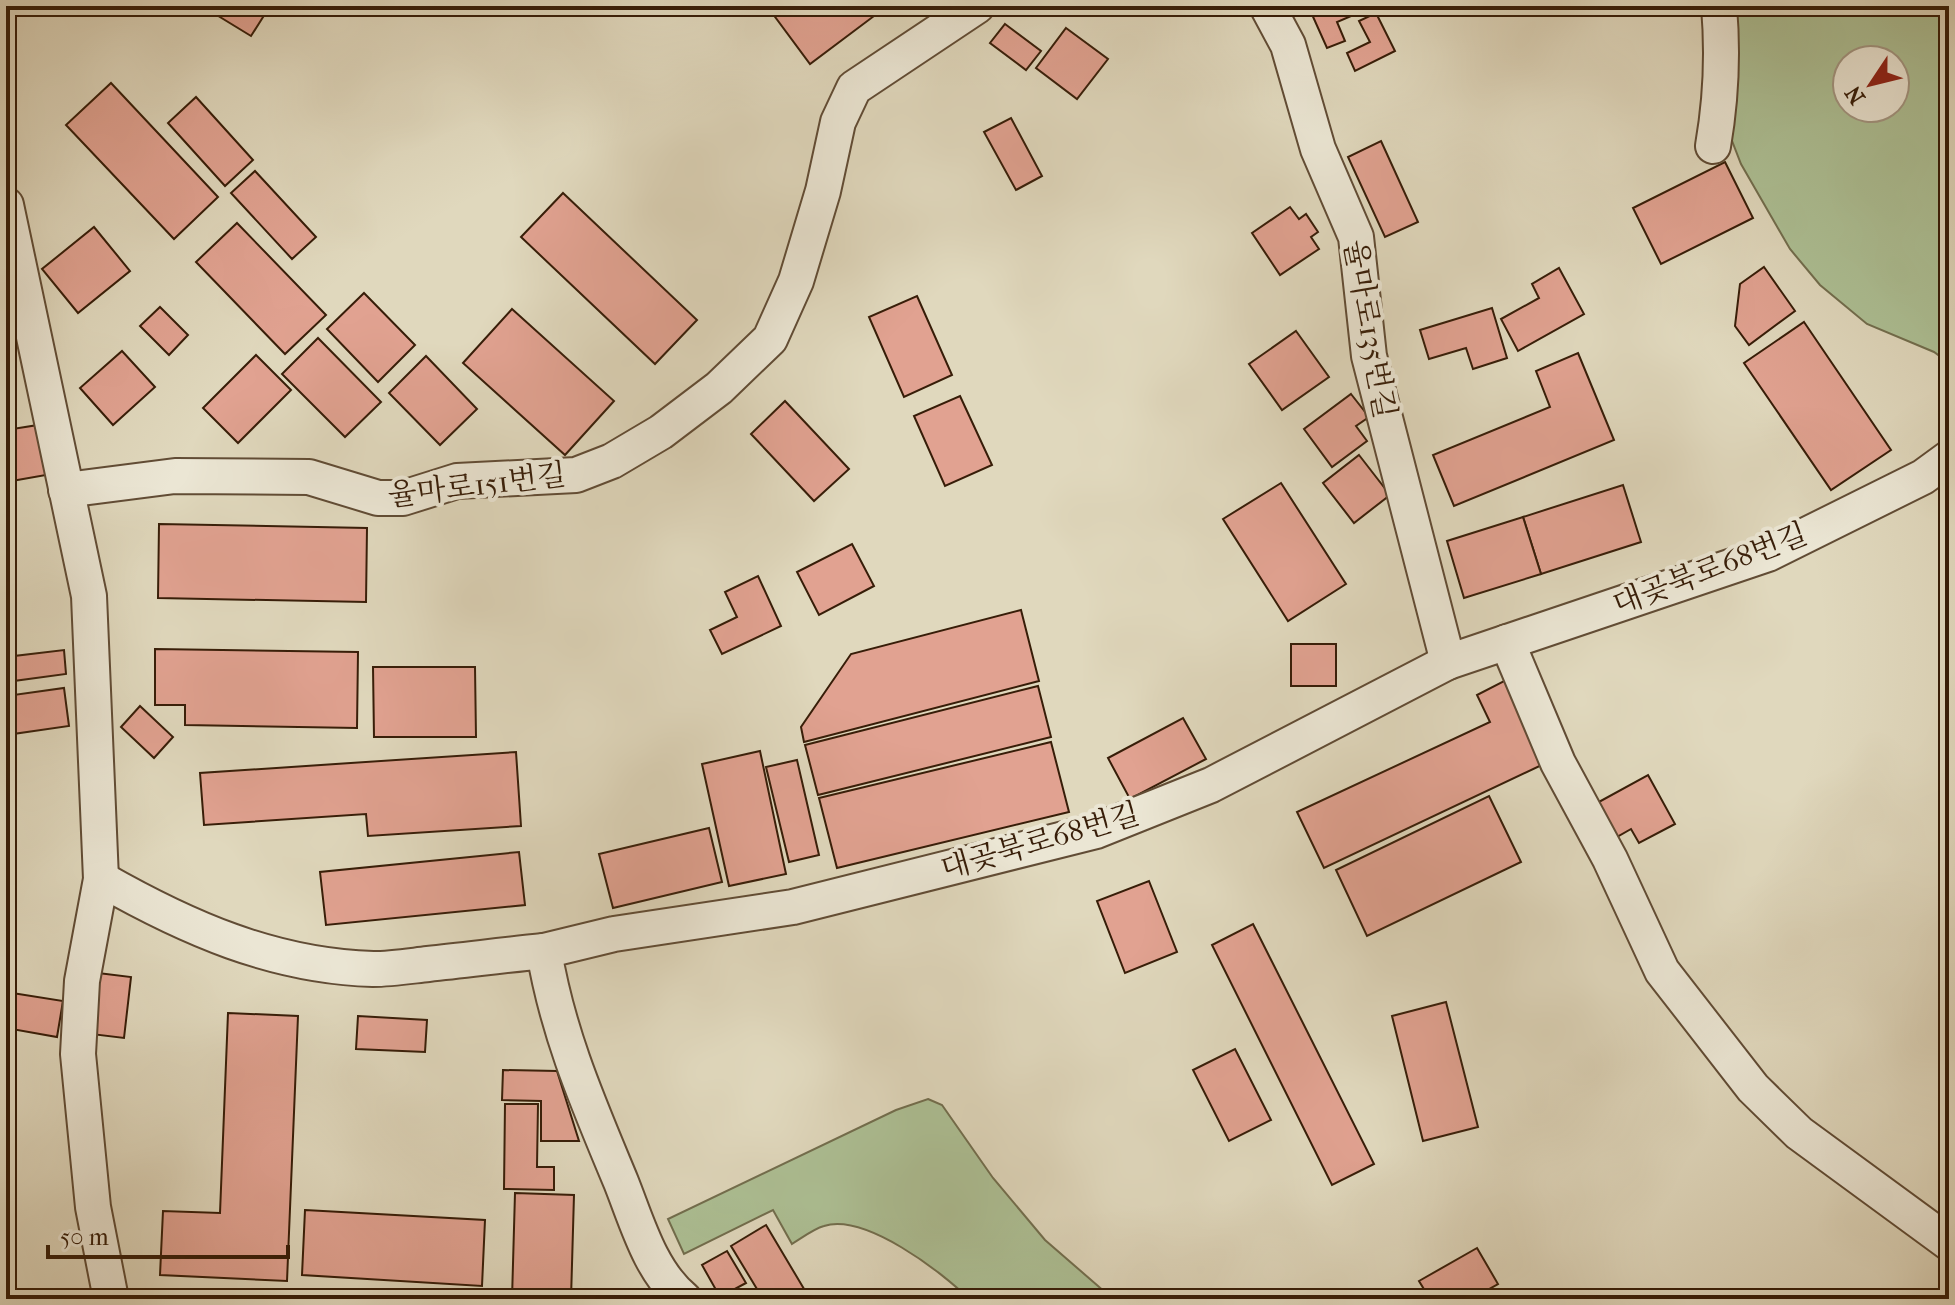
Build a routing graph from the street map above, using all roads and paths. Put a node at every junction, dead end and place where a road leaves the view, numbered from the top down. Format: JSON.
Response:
{"nodes":[{"id":1,"x":977,"y":6,"type":"edge"},
{"id":2,"x":1267,"y":6,"type":"edge"},
{"id":3,"x":1719,"y":6,"type":"edge"},
{"id":4,"x":1713,"y":146,"type":"dead end"},
{"id":5,"x":6,"y":205,"type":"edge"},
{"id":6,"x":19,"y":333,"type":"edge"},
{"id":7,"x":1949,"y":458,"type":"edge"},
{"id":8,"x":66,"y":490,"type":"junction"},
{"id":9,"x":1507,"y":642,"type":"junction"},
{"id":10,"x":1448,"y":662,"type":"junction"},
{"id":11,"x":101,"y":879,"type":"junction"},
{"id":12,"x":544,"y":951,"type":"junction"},
{"id":13,"x":1949,"y":1243,"type":"edge"},
{"id":14,"x":111,"y":1299,"type":"edge"},
{"id":15,"x":684,"y":1299,"type":"edge"}],
"edges":[{"from":1,"to":8,"type":"lane","name":"율마로151번길"},
{"from":2,"to":10,"type":"lane","name":"율마로135번길"},
{"from":3,"to":4,"type":"lane"},
{"from":5,"to":6,"type":"lane"},
{"from":6,"to":8,"type":"lane"},
{"from":7,"to":9,"type":"lane","name":"대곶북로68번길"},
{"from":8,"to":11,"type":"lane"},
{"from":9,"to":10,"type":"lane","name":"대곶북로68번길"},
{"from":9,"to":13,"type":"lane"},
{"from":10,"to":12,"type":"lane","name":"대곶북로68번길"},
{"from":11,"to":12,"type":"lane","name":"대곶북로68번길"},
{"from":11,"to":14,"type":"lane"},
{"from":12,"to":15,"type":"lane"}]}
